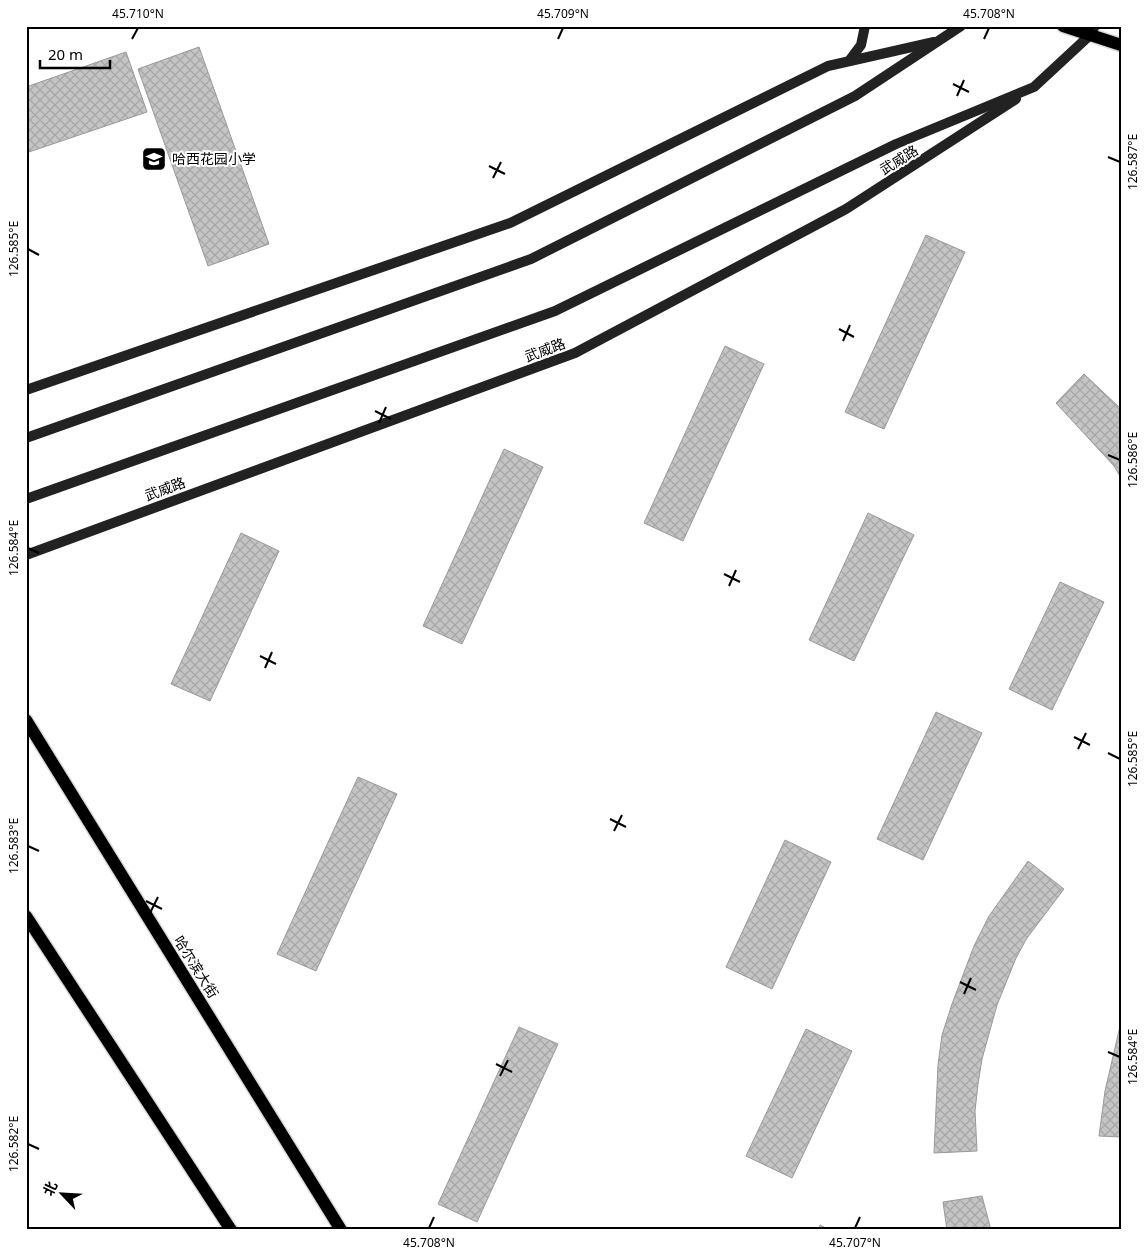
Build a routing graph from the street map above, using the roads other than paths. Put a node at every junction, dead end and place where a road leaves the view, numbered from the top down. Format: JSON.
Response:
{"nodes":[{"id":1,"x":865,"y":26,"type":"edge"},
{"id":2,"x":961,"y":26,"type":"edge"},
{"id":3,"x":1063,"y":26,"type":"edge"},
{"id":4,"x":1092,"y":31,"type":"edge"},
{"id":5,"x":942,"y":40,"type":"junction"},
{"id":6,"x":1121,"y":45,"type":"edge"},
{"id":7,"x":850,"y":61,"type":"junction"},
{"id":8,"x":1034,"y":87,"type":"junction"},
{"id":9,"x":26,"y":390,"type":"edge"},
{"id":10,"x":26,"y":438,"type":"edge"},
{"id":11,"x":26,"y":499,"type":"edge"},
{"id":12,"x":26,"y":546,"type":"edge"},
{"id":13,"x":45,"y":548,"type":"junction"},
{"id":14,"x":26,"y":555,"type":"edge"},
{"id":15,"x":26,"y":720,"type":"edge"},
{"id":16,"x":26,"y":916,"type":"edge"},
{"id":17,"x":231,"y":1230,"type":"edge"},
{"id":18,"x":341,"y":1230,"type":"edge"}],
"edges":[{"from":1,"to":7,"type":"main road"},
{"from":2,"to":5,"type":"main road"},
{"from":3,"to":4,"type":"main road"},
{"from":4,"to":6,"type":"main road"},
{"from":4,"to":8,"type":"main road","name":"武威路"},
{"from":5,"to":7,"type":"main road"},
{"from":5,"to":10,"type":"main road"},
{"from":7,"to":9,"type":"main road"},
{"from":8,"to":11,"type":"main road","name":"武威路"},
{"from":8,"to":13,"type":"main road","name":"武威路"},
{"from":12,"to":13,"type":"main road"},
{"from":13,"to":14,"type":"main road","name":"武威路"},
{"from":15,"to":18,"type":"main road","name":"哈尔滨大街"},
{"from":16,"to":17,"type":"main road"}]}
